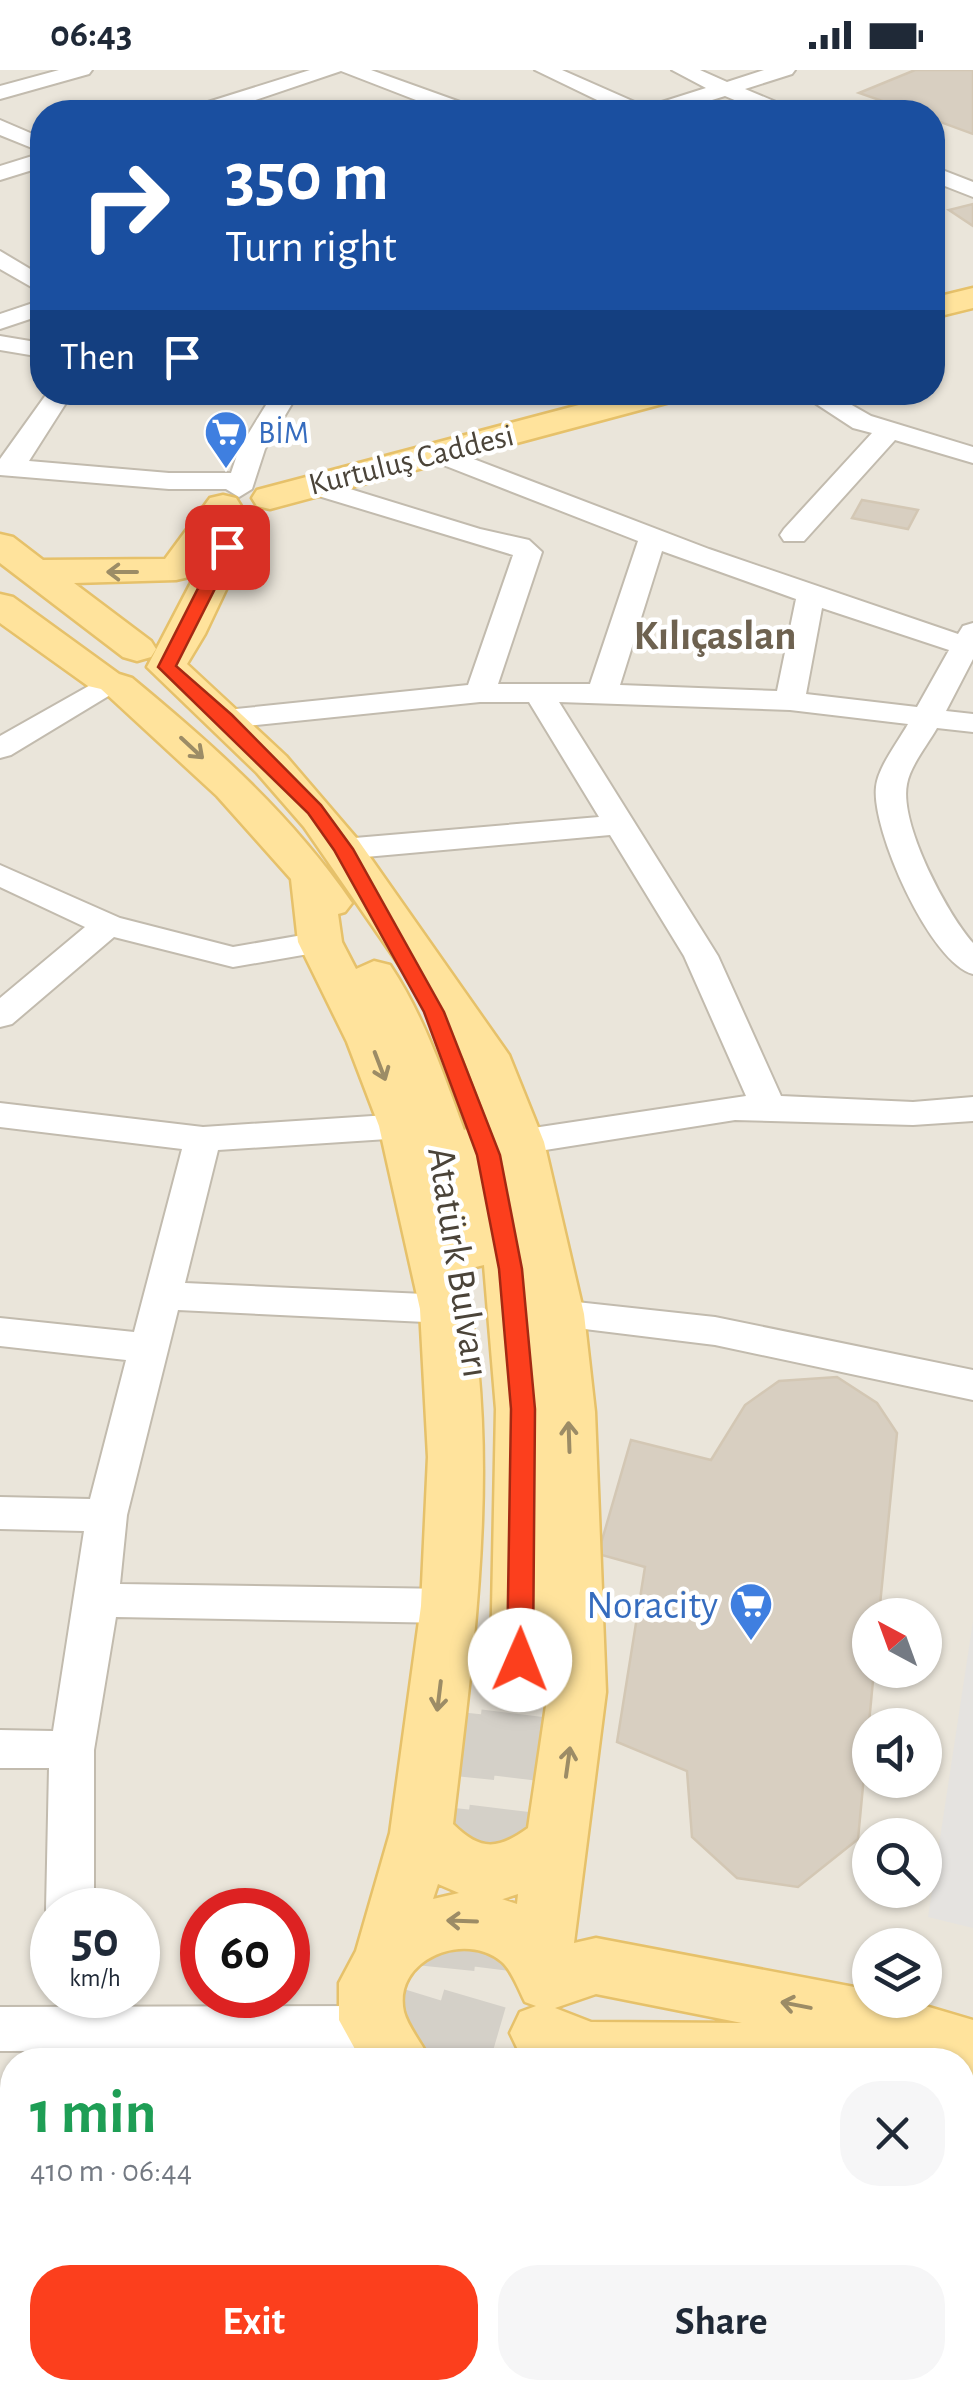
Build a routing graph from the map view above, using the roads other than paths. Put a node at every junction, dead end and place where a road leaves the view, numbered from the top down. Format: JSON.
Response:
{"nodes":[{"id":1,"x":82,"y":70,"type":"edge"},
{"id":2,"x":331,"y":70,"type":"edge"},
{"id":3,"x":351,"y":70,"type":"edge"},
{"id":4,"x":545,"y":70,"type":"edge"},
{"id":5,"x":682,"y":70,"type":"edge"},
{"id":6,"x":785,"y":70,"type":"edge"},
{"id":7,"x":722,"y":90,"type":"junction"},
{"id":8,"x":0,"y":93,"type":"edge"},
{"id":9,"x":247,"y":100,"type":"edge"},
{"id":10,"x":433,"y":100,"type":"edge"},
{"id":11,"x":611,"y":100,"type":"edge"},
{"id":12,"x":691,"y":100,"type":"edge"},
{"id":13,"x":748,"y":100,"type":"edge"},
{"id":14,"x":0,"y":127,"type":"edge"},
{"id":15,"x":30,"y":141,"type":"edge"},
{"id":16,"x":30,"y":164,"type":"edge"},
{"id":17,"x":0,"y":173,"type":"edge"},
{"id":18,"x":945,"y":179,"type":"edge"},
{"id":19,"x":973,"y":190,"type":"edge"},
{"id":20,"x":0,"y":258,"type":"edge"},
{"id":21,"x":30,"y":278,"type":"edge"},
{"id":22,"x":973,"y":298,"type":"edge"},
{"id":23,"x":945,"y":305,"type":"edge"},
{"id":24,"x":30,"y":312,"type":"edge"},
{"id":25,"x":973,"y":316,"type":"edge"},
{"id":26,"x":0,"y":322,"type":"edge"},
{"id":27,"x":945,"y":323,"type":"edge"},
{"id":28,"x":0,"y":344,"type":"edge"},
{"id":29,"x":30,"y":348,"type":"edge"},
{"id":30,"x":51,"y":405,"type":"edge"},
{"id":31,"x":279,"y":405,"type":"edge"},
{"id":32,"x":565,"y":405,"type":"edge"},
{"id":33,"x":621,"y":405,"type":"edge"},
{"id":34,"x":833,"y":405,"type":"edge"},
{"id":35,"x":973,"y":430,"type":"edge"},
{"id":36,"x":890,"y":431,"type":"junction"},
{"id":37,"x":930,"y":443,"type":"junction"},
{"id":38,"x":438,"y":453,"type":"junction"},
{"id":39,"x":973,"y":455,"type":"edge"},
{"id":40,"x":5,"y":468,"type":"edge"},
{"id":41,"x":311,"y":484,"type":"junction"},
{"id":42,"x":244,"y":494,"type":"junction"},
{"id":43,"x":794,"y":534,"type":"dead end"},
{"id":44,"x":652,"y":540,"type":"junction"},
{"id":45,"x":0,"y":545,"type":"edge"},
{"id":46,"x":176,"y":568,"type":"junction"},
{"id":47,"x":34,"y":570,"type":"junction"},
{"id":48,"x":810,"y":598,"type":"junction"},
{"id":49,"x":0,"y":605,"type":"edge"},
{"id":50,"x":969,"y":639,"type":"edge"},
{"id":51,"x":139,"y":656,"type":"junction"},
{"id":52,"x":480,"y":692,"type":"junction"},
{"id":53,"x":538,"y":692,"type":"junction"},
{"id":54,"x":602,"y":693,"type":"junction"},
{"id":55,"x":790,"y":702,"type":"junction"},
{"id":56,"x":929,"y":717,"type":"junction"},
{"id":57,"x":226,"y":719,"type":"junction"},
{"id":58,"x":973,"y":723,"type":"edge"},
{"id":59,"x":0,"y":748,"type":"edge"},
{"id":60,"x":621,"y":825,"type":"junction"},
{"id":61,"x":328,"y":863,"type":"junction"},
{"id":62,"x":0,"y":875,"type":"edge"},
{"id":63,"x":108,"y":925,"type":"junction"},
{"id":64,"x":320,"y":942,"type":"junction"},
{"id":65,"x":973,"y":964,"type":"edge"},
{"id":66,"x":0,"y":1016,"type":"edge"},
{"id":67,"x":768,"y":1106,"type":"junction"},
{"id":68,"x":973,"y":1110,"type":"edge"},
{"id":69,"x":0,"y":1115,"type":"edge"},
{"id":70,"x":929,"y":1116,"type":"junction"},
{"id":71,"x":403,"y":1126,"type":"junction"},
{"id":72,"x":973,"y":1129,"type":"edge"},
{"id":73,"x":203,"y":1138,"type":"junction"},
{"id":74,"x":520,"y":1142,"type":"junction"},
{"id":75,"x":162,"y":1296,"type":"junction"},
{"id":76,"x":446,"y":1309,"type":"junction"},
{"id":77,"x":558,"y":1314,"type":"junction"},
{"id":78,"x":0,"y":1332,"type":"edge"},
{"id":79,"x":149,"y":1348,"type":"junction"},
{"id":80,"x":973,"y":1385,"type":"edge"},
{"id":81,"x":0,"y":1513,"type":"edge"},
{"id":82,"x":106,"y":1515,"type":"junction"},
{"id":83,"x":97,"y":1600,"type":"junction"},
{"id":84,"x":450,"y":1606,"type":"junction"},
{"id":85,"x":475,"y":1652,"type":"tunnel mouth"},
{"id":86,"x":520,"y":1660,"type":"tunnel mouth"},
{"id":87,"x":0,"y":1749,"type":"edge"},
{"id":88,"x":72,"y":1750,"type":"junction"},
{"id":89,"x":422,"y":1833,"type":"junction"},
{"id":90,"x":557,"y":1842,"type":"junction"},
{"id":91,"x":70,"y":1888,"type":"edge"},
{"id":92,"x":388,"y":1952,"type":"junction"},
{"id":93,"x":44,"y":2018,"type":"edge"},
{"id":94,"x":128,"y":2018,"type":"edge"},
{"id":95,"x":534,"y":2025,"type":"edge"},
{"id":96,"x":0,"y":2030,"type":"edge"},
{"id":97,"x":383,"y":2048,"type":"edge"},
{"id":98,"x":581,"y":2048,"type":"edge"}],
"edges":[{"from":1,"to":8,"type":"street"},
{"from":2,"to":9,"type":"street"},
{"from":3,"to":10,"type":"street"},
{"from":4,"to":11,"type":"street"},
{"from":5,"to":7,"type":"street"},
{"from":6,"to":7,"type":"street"},
{"from":7,"to":12,"type":"street"},
{"from":7,"to":13,"type":"street"},
{"from":14,"to":15,"type":"street"},
{"from":16,"to":17,"type":"street"},
{"from":18,"to":19,"type":"street"},
{"from":20,"to":21,"type":"street"},
{"from":22,"to":23,"type":"main road"},
{"from":24,"to":26,"type":"street"},
{"from":25,"to":27,"type":"main road"},
{"from":28,"to":29,"type":"street"},
{"from":30,"to":40,"type":"street"},
{"from":31,"to":42,"type":"street"},
{"from":32,"to":42,"type":"main road"},
{"from":33,"to":38,"type":"main road","name":"Kurtuluş Caddesi"},
{"from":34,"to":36,"type":"street"},
{"from":35,"to":37,"type":"street"},
{"from":36,"to":37,"type":"street"},
{"from":36,"to":43,"type":"street"},
{"from":37,"to":39,"type":"street"},
{"from":38,"to":41,"type":"main road","name":"Kurtuluş Caddesi"},
{"from":38,"to":44,"type":"street"},
{"from":40,"to":42,"type":"street"},
{"from":41,"to":42,"type":"main road","name":"Kurtuluş Caddesi"},
{"from":41,"to":52,"type":"street"},
{"from":42,"to":46,"type":"main road"},
{"from":42,"to":51,"type":"main road"},
{"from":44,"to":48,"type":"street"},
{"from":44,"to":54,"type":"street"},
{"from":45,"to":47,"type":"main road","name":"Atatürk Bulvarı"},
{"from":46,"to":47,"type":"main road","one_way":true},
{"from":46,"to":51,"type":"main road"},
{"from":47,"to":51,"type":"main road","name":"Atatürk Bulvarı"},
{"from":48,"to":50,"type":"street"},
{"from":48,"to":55,"type":"street"},
{"from":49,"to":51,"type":"main road","name":"Atatürk Bulvarı"},
{"from":50,"to":56,"type":"street"},
{"from":51,"to":57,"type":"main road","name":"Atatürk Bulvarı"},
{"from":51,"to":59,"type":"street"},
{"from":51,"to":61,"type":"main road","name":"Atatürk Bulvarı","one_way":true},
{"from":52,"to":53,"type":"street"},
{"from":52,"to":57,"type":"street"},
{"from":53,"to":54,"type":"street"},
{"from":53,"to":60,"type":"street"},
{"from":54,"to":55,"type":"street"},
{"from":55,"to":56,"type":"street"},
{"from":56,"to":58,"type":"street"},
{"from":56,"to":65,"type":"street"},
{"from":57,"to":61,"type":"main road","name":"Atatürk Bulvarı"},
{"from":60,"to":61,"type":"street"},
{"from":60,"to":67,"type":"street"},
{"from":61,"to":64,"type":"main road"},
{"from":61,"to":74,"type":"main road"},
{"from":61,"to":85,"type":"main road","name":"Atatürk Bulvarı"},
{"from":61,"to":86,"type":"main road","name":"Atatürk Bulvarı"},
{"from":62,"to":63,"type":"street"},
{"from":63,"to":64,"type":"street"},
{"from":63,"to":66,"type":"street"},
{"from":64,"to":71,"type":"main road","one_way":true},
{"from":67,"to":70,"type":"street"},
{"from":67,"to":74,"type":"street"},
{"from":68,"to":70,"type":"street"},
{"from":69,"to":73,"type":"street"},
{"from":70,"to":72,"type":"street"},
{"from":71,"to":73,"type":"street"},
{"from":71,"to":76,"type":"main road"},
{"from":73,"to":75,"type":"street"},
{"from":74,"to":77,"type":"main road"},
{"from":75,"to":76,"type":"street"},
{"from":75,"to":79,"type":"street"},
{"from":76,"to":84,"type":"main road"},
{"from":77,"to":80,"type":"street"},
{"from":90,"to":77,"type":"main road","one_way":true},
{"from":78,"to":79,"type":"street"},
{"from":79,"to":82,"type":"street"},
{"from":81,"to":82,"type":"street"},
{"from":82,"to":83,"type":"street"},
{"from":83,"to":84,"type":"street"},
{"from":83,"to":88,"type":"street"},
{"from":84,"to":89,"type":"main road","one_way":true},
{"from":87,"to":88,"type":"street"},
{"from":88,"to":91,"type":"street"},
{"from":89,"to":90,"type":"main road"},
{"from":89,"to":92,"type":"main road"},
{"from":90,"to":95,"type":"main road"},
{"from":95,"to":92,"type":"main road","one_way":true},
{"from":92,"to":97,"type":"main road"},
{"from":93,"to":96,"type":"street"},
{"from":94,"to":97,"type":"street"},
{"from":95,"to":98,"type":"main road"}]}
